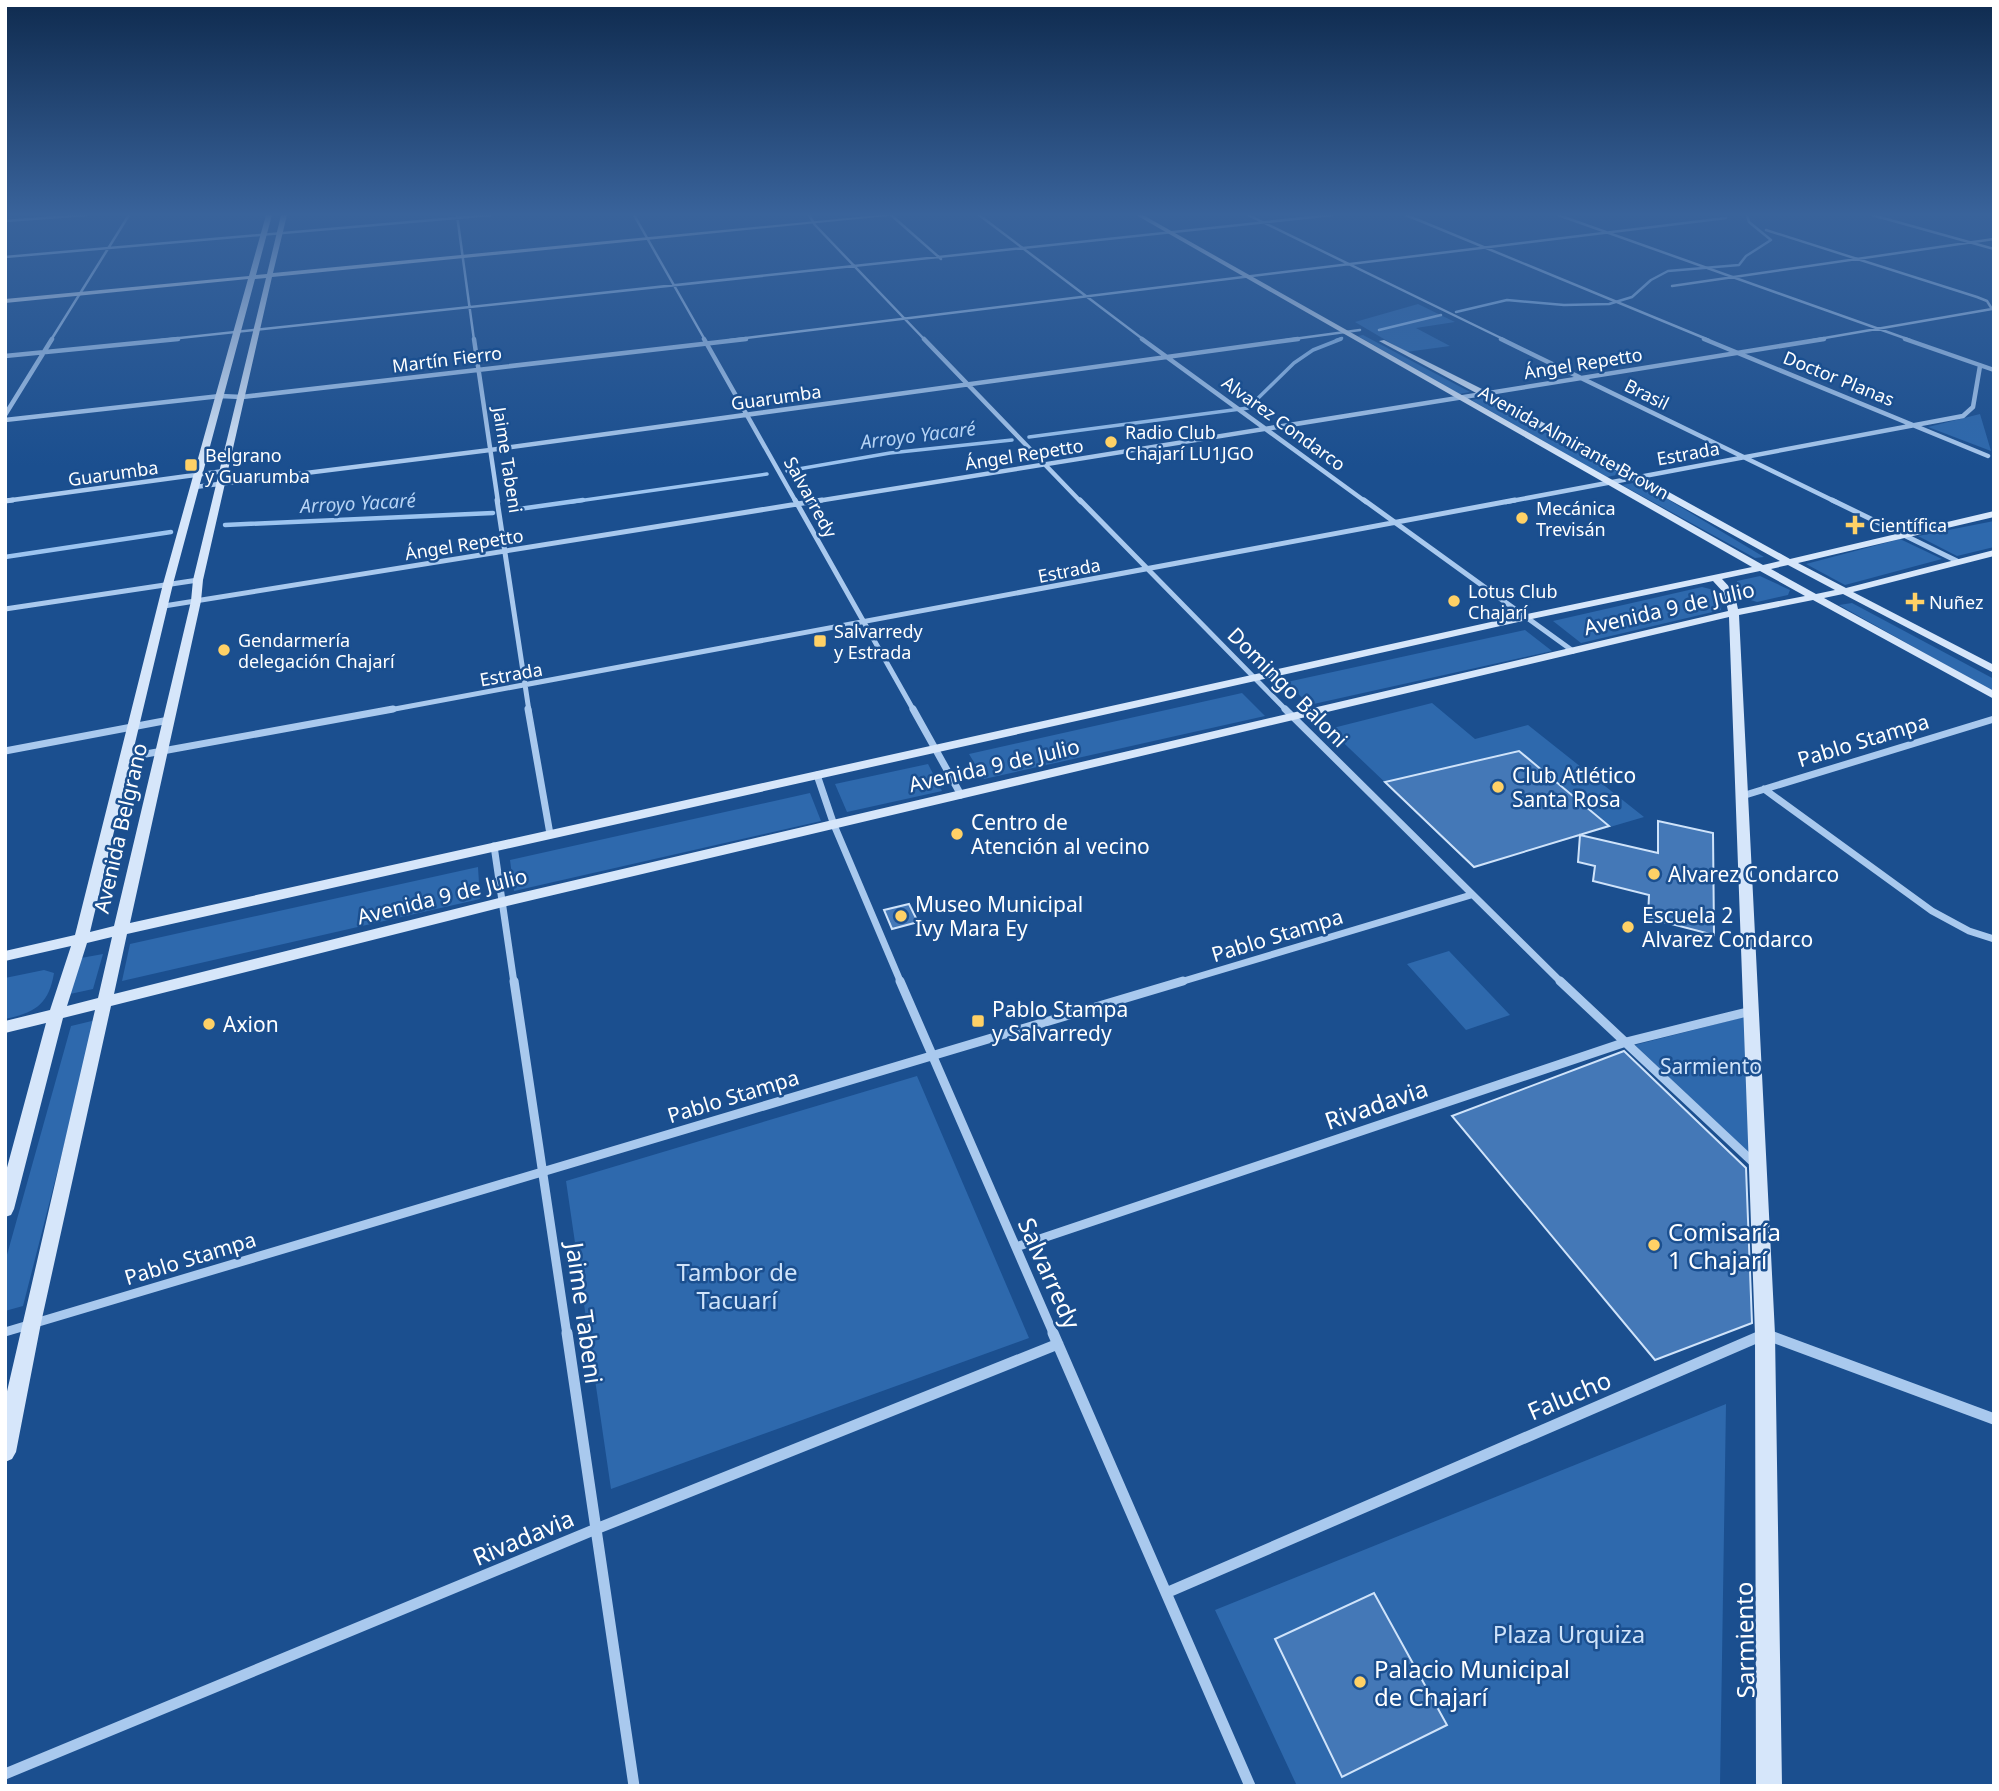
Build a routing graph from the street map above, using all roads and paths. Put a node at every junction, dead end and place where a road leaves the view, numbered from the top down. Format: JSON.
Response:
{"nodes":[{"id":1,"x":37,"y":299,"type":"edge"},
{"id":2,"x":78,"y":299,"type":"edge"},
{"id":3,"x":245,"y":299,"type":"edge"},
{"id":4,"x":265,"y":299,"type":"edge"},
{"id":5,"x":469,"y":299,"type":"edge"},
{"id":6,"x":567,"y":299,"type":"edge"},
{"id":7,"x":680,"y":299,"type":"edge"},
{"id":8,"x":884,"y":299,"type":"edge"},
{"id":9,"x":1069,"y":299,"type":"edge"},
{"id":10,"x":1092,"y":299,"type":"edge"},
{"id":11,"x":1288,"y":299,"type":"edge"},
{"id":12,"x":1303,"y":299,"type":"edge"},
{"id":13,"x":1420,"y":299,"type":"edge"},
{"id":14,"x":1609,"y":299,"type":"edge"},
{"id":15,"x":1796,"y":299,"type":"edge"},
{"id":16,"x":1982,"y":299,"type":"edge"},
{"id":17,"x":5,"y":302,"type":"edge"},
{"id":18,"x":470,"y":309,"type":"junction"},
{"id":19,"x":905,"y":320,"type":"junction"},
{"id":20,"x":1883,"y":329,"type":"junction"},
{"id":21,"x":1360,"y":330,"type":"junction"},
{"id":22,"x":236,"y":332,"type":"junction"},
{"id":23,"x":257,"y":332,"type":"junction"},
{"id":24,"x":1346,"y":332,"type":"junction"},
{"id":25,"x":705,"y":343,"type":"junction"},
{"id":26,"x":45,"y":352,"type":"junction"},
{"id":27,"x":1740,"y":352,"type":"junction"},
{"id":28,"x":5,"y":356,"type":"edge"},
{"id":29,"x":1166,"y":357,"type":"junction"},
{"id":30,"x":1980,"y":366,"type":"junction"},
{"id":31,"x":479,"y":369,"type":"junction"},
{"id":32,"x":1994,"y":370,"type":"edge"},
{"id":33,"x":1582,"y":378,"type":"junction"},
{"id":34,"x":968,"y":384,"type":"junction"},
{"id":35,"x":1483,"y":393,"type":"junction"},
{"id":36,"x":220,"y":396,"type":"junction"},
{"id":37,"x":242,"y":397,"type":"junction"},
{"id":38,"x":1458,"y":397,"type":"junction"},
{"id":39,"x":5,"y":415,"type":"edge"},
{"id":40,"x":747,"y":415,"type":"junction"},
{"id":41,"x":5,"y":420,"type":"edge"},
{"id":42,"x":1915,"y":425,"type":"junction"},
{"id":43,"x":1265,"y":429,"type":"junction"},
{"id":44,"x":489,"y":450,"type":"junction"},
{"id":45,"x":1744,"y":457,"type":"junction"},
{"id":46,"x":1988,"y":457,"type":"dead end"},
{"id":47,"x":1046,"y":464,"type":"junction"},
{"id":48,"x":224,"y":471,"type":"junction"},
{"id":49,"x":197,"y":475,"type":"junction"},
{"id":50,"x":1637,"y":477,"type":"junction"},
{"id":51,"x":1610,"y":481,"type":"junction"},
{"id":52,"x":221,"y":484,"type":"junction"},
{"id":53,"x":195,"y":487,"type":"junction"},
{"id":54,"x":5,"y":501,"type":"edge"},
{"id":55,"x":797,"y":504,"type":"junction"},
{"id":56,"x":1994,"y":514,"type":"edge"},
{"id":57,"x":1394,"y":522,"type":"junction"},
{"id":58,"x":1902,"y":534,"type":"junction"},
{"id":59,"x":504,"y":552,"type":"junction"},
{"id":60,"x":1994,"y":553,"type":"edge"},
{"id":61,"x":1957,"y":561,"type":"junction"},
{"id":62,"x":1789,"y":562,"type":"junction"},
{"id":63,"x":1760,"y":567,"type":"junction"},
{"id":64,"x":1148,"y":569,"type":"junction"},
{"id":65,"x":1715,"y":578,"type":"junction"},
{"id":66,"x":198,"y":580,"type":"junction"},
{"id":67,"x":168,"y":584,"type":"junction"},
{"id":68,"x":1845,"y":591,"type":"junction"},
{"id":69,"x":1815,"y":597,"type":"junction"},
{"id":70,"x":196,"y":601,"type":"junction"},
{"id":71,"x":164,"y":606,"type":"junction"},
{"id":72,"x":5,"y":609,"type":"edge"},
{"id":73,"x":1734,"y":613,"type":"junction"},
{"id":74,"x":1527,"y":617,"type":"junction"},
{"id":75,"x":862,"y":623,"type":"junction"},
{"id":76,"x":1573,"y":651,"type":"junction"},
{"id":77,"x":1994,"y":670,"type":"edge"},
{"id":78,"x":1254,"y":678,"type":"junction"},
{"id":79,"x":523,"y":686,"type":"junction"},
{"id":80,"x":1994,"y":696,"type":"edge"},
{"id":81,"x":1292,"y":717,"type":"junction"},
{"id":82,"x":1994,"y":719,"type":"edge"},
{"id":83,"x":169,"y":720,"type":"junction"},
{"id":84,"x":133,"y":728,"type":"junction"},
{"id":85,"x":934,"y":749,"type":"junction"},
{"id":86,"x":5,"y":751,"type":"edge"},
{"id":87,"x":160,"y":753,"type":"junction"},
{"id":88,"x":124,"y":758,"type":"junction"},
{"id":89,"x":817,"y":775,"type":"junction"},
{"id":90,"x":1764,"y":789,"type":"junction"},
{"id":91,"x":961,"y":795,"type":"junction"},
{"id":92,"x":1742,"y":796,"type":"junction"},
{"id":93,"x":834,"y":825,"type":"junction"},
{"id":94,"x":551,"y":834,"type":"junction"},
{"id":95,"x":494,"y":846,"type":"junction"},
{"id":96,"x":1471,"y":895,"type":"junction"},
{"id":97,"x":503,"y":902,"type":"junction"},
{"id":98,"x":119,"y":930,"type":"junction"},
{"id":99,"x":81,"y":939,"type":"junction"},
{"id":100,"x":1994,"y":939,"type":"edge"},
{"id":101,"x":5,"y":956,"type":"edge"},
{"id":102,"x":106,"y":1003,"type":"junction"},
{"id":103,"x":1753,"y":1010,"type":"junction"},
{"id":104,"x":55,"y":1015,"type":"junction"},
{"id":105,"x":5,"y":1027,"type":"edge"},
{"id":106,"x":1626,"y":1042,"type":"junction"},
{"id":107,"x":932,"y":1056,"type":"junction"},
{"id":108,"x":1759,"y":1168,"type":"junction"},
{"id":109,"x":543,"y":1171,"type":"junction"},
{"id":110,"x":5,"y":1209,"type":"edge"},
{"id":111,"x":1016,"y":1247,"type":"junction"},
{"id":112,"x":31,"y":1324,"type":"junction"},
{"id":113,"x":5,"y":1332,"type":"edge"},
{"id":114,"x":1765,"y":1334,"type":"junction"},
{"id":115,"x":1058,"y":1344,"type":"junction"},
{"id":116,"x":1994,"y":1419,"type":"edge"},
{"id":117,"x":5,"y":1452,"type":"edge"},
{"id":118,"x":596,"y":1529,"type":"junction"},
{"id":119,"x":1166,"y":1593,"type":"junction"},
{"id":120,"x":5,"y":1774,"type":"edge"},
{"id":121,"x":634,"y":1786,"type":"edge"},
{"id":122,"x":1250,"y":1786,"type":"edge"},
{"id":123,"x":1769,"y":1786,"type":"edge"}],
"edges":[{"from":1,"to":17,"type":"main road"},
{"from":2,"to":26,"type":"street"},
{"from":3,"to":22,"type":"main road","name":"Avenida Belgrano"},
{"from":4,"to":23,"type":"main road","name":"Avenida Belgrano"},
{"from":5,"to":18,"type":"street","name":"Jaime Tabeni"},
{"from":6,"to":18,"type":"street"},
{"from":7,"to":25,"type":"street","name":"Salvarredy"},
{"from":8,"to":19,"type":"street","name":"Domingo Baloni"},
{"from":9,"to":19,"type":"street","name":"Martín Fierro"},
{"from":10,"to":29,"type":"street","name":"Alvarez Condarco"},
{"from":11,"to":24,"type":"main road","name":"Avenida Almirante Brown"},
{"from":12,"to":21,"type":"main road","name":"Avenida Almirante Brown"},
{"from":13,"to":33,"type":"street","name":"Brasil"},
{"from":14,"to":27,"type":"street","name":"Doctor Planas"},
{"from":15,"to":20,"type":"street"},
{"from":16,"to":20,"type":"street","name":"Ángel Repetto"},
{"from":18,"to":23,"type":"street"},
{"from":18,"to":31,"type":"street","name":"Jaime Tabeni"},
{"from":19,"to":25,"type":"street","name":"Martín Fierro"},
{"from":19,"to":34,"type":"street","name":"Domingo Baloni"},
{"from":20,"to":27,"type":"street","name":"Ángel Repetto"},
{"from":20,"to":30,"type":"street"},
{"from":21,"to":24,"type":"street","name":"Guarumba"},
{"from":21,"to":35,"type":"main road","name":"Avenida Almirante Brown"},
{"from":22,"to":23,"type":"street"},
{"from":22,"to":26,"type":"street"},
{"from":22,"to":36,"type":"main road","name":"Avenida Belgrano"},
{"from":23,"to":37,"type":"main road","name":"Avenida Belgrano"},
{"from":24,"to":29,"type":"street","name":"Guarumba"},
{"from":24,"to":38,"type":"main road","name":"Avenida Almirante Brown"},
{"from":25,"to":31,"type":"street","name":"Martín Fierro"},
{"from":25,"to":40,"type":"street","name":"Salvarredy"},
{"from":26,"to":28,"type":"street"},
{"from":26,"to":39,"type":"street"},
{"from":27,"to":33,"type":"street","name":"Ángel Repetto"},
{"from":27,"to":42,"type":"street","name":"Doctor Planas"},
{"from":29,"to":34,"type":"street","name":"Guarumba"},
{"from":29,"to":43,"type":"street","name":"Alvarez Condarco"},
{"from":30,"to":32,"type":"street"},
{"from":30,"to":42,"type":"street","name":"Estrada"},
{"from":31,"to":37,"type":"street","name":"Martín Fierro"},
{"from":31,"to":44,"type":"street","name":"Jaime Tabeni"},
{"from":33,"to":35,"type":"street","name":"Ángel Repetto"},
{"from":33,"to":45,"type":"street","name":"Brasil"},
{"from":34,"to":40,"type":"street","name":"Guarumba"},
{"from":34,"to":47,"type":"street","name":"Domingo Baloni"},
{"from":35,"to":38,"type":"street","name":"Ángel Repetto"},
{"from":35,"to":50,"type":"main road","name":"Avenida Almirante Brown"},
{"from":36,"to":37,"type":"street","name":"Martín Fierro"},
{"from":36,"to":41,"type":"street","name":"Martín Fierro"},
{"from":36,"to":49,"type":"main road","name":"Avenida Belgrano"},
{"from":37,"to":48,"type":"main road","name":"Avenida Belgrano"},
{"from":38,"to":43,"type":"street","name":"Ángel Repetto"},
{"from":38,"to":51,"type":"main road","name":"Avenida Almirante Brown"},
{"from":40,"to":44,"type":"street","name":"Guarumba"},
{"from":40,"to":55,"type":"street","name":"Salvarredy"},
{"from":42,"to":45,"type":"street","name":"Estrada"},
{"from":42,"to":46,"type":"street","name":"Doctor Planas"},
{"from":43,"to":47,"type":"street","name":"Ángel Repetto"},
{"from":43,"to":57,"type":"street","name":"Alvarez Condarco"},
{"from":44,"to":52,"type":"street","name":"Guarumba"},
{"from":44,"to":59,"type":"street","name":"Jaime Tabeni"},
{"from":45,"to":50,"type":"street","name":"Estrada"},
{"from":45,"to":58,"type":"street","name":"Brasil"},
{"from":47,"to":55,"type":"street","name":"Ángel Repetto"},
{"from":47,"to":64,"type":"street","name":"Domingo Baloni"},
{"from":48,"to":49,"type":"street","name":"Guarumba"},
{"from":48,"to":52,"type":"main road","name":"Avenida Belgrano"},
{"from":49,"to":53,"type":"main road","name":"Avenida Belgrano"},
{"from":49,"to":54,"type":"street","name":"Guarumba"},
{"from":50,"to":51,"type":"street","name":"Estrada"},
{"from":50,"to":62,"type":"main road","name":"Avenida Almirante Brown"},
{"from":51,"to":57,"type":"street","name":"Estrada"},
{"from":51,"to":63,"type":"main road","name":"Avenida Almirante Brown"},
{"from":52,"to":53,"type":"street","name":"Guarumba"},
{"from":52,"to":66,"type":"main road","name":"Avenida Belgrano"},
{"from":53,"to":67,"type":"main road","name":"Avenida Belgrano"},
{"from":55,"to":59,"type":"street","name":"Ángel Repetto"},
{"from":55,"to":75,"type":"street","name":"Salvarredy"},
{"from":56,"to":58,"type":"main road","name":"Avenida 9 de Julio"},
{"from":57,"to":64,"type":"street","name":"Estrada"},
{"from":57,"to":74,"type":"street","name":"Alvarez Condarco"},
{"from":58,"to":61,"type":"street","name":"Brasil"},
{"from":58,"to":62,"type":"main road","name":"Avenida 9 de Julio"},
{"from":59,"to":70,"type":"street","name":"Ángel Repetto"},
{"from":59,"to":79,"type":"street","name":"Jaime Tabeni"},
{"from":60,"to":61,"type":"main road","name":"Avenida 9 de Julio"},
{"from":61,"to":68,"type":"main road","name":"Avenida 9 de Julio"},
{"from":62,"to":63,"type":"main road","name":"Avenida 9 de Julio"},
{"from":62,"to":68,"type":"main road","name":"Avenida Almirante Brown"},
{"from":63,"to":65,"type":"main road","name":"Avenida 9 de Julio"},
{"from":63,"to":69,"type":"main road","name":"Avenida Almirante Brown"},
{"from":64,"to":75,"type":"street","name":"Estrada"},
{"from":64,"to":78,"type":"street","name":"Domingo Baloni"},
{"from":65,"to":73,"type":"main road","name":"Sarmiento"},
{"from":65,"to":74,"type":"main road","name":"Avenida 9 de Julio"},
{"from":66,"to":67,"type":"street"},
{"from":66,"to":70,"type":"main road","name":"Avenida Belgrano"},
{"from":67,"to":71,"type":"main road","name":"Avenida Belgrano"},
{"from":67,"to":72,"type":"street"},
{"from":68,"to":69,"type":"main road","name":"Avenida 9 de Julio"},
{"from":68,"to":77,"type":"main road","name":"Avenida Almirante Brown"},
{"from":69,"to":73,"type":"main road","name":"Avenida 9 de Julio"},
{"from":69,"to":80,"type":"main road","name":"Avenida Almirante Brown"},
{"from":70,"to":71,"type":"street","name":"Ángel Repetto"},
{"from":70,"to":83,"type":"main road","name":"Avenida Belgrano"},
{"from":71,"to":84,"type":"main road","name":"Avenida Belgrano"},
{"from":73,"to":76,"type":"main road","name":"Avenida 9 de Julio"},
{"from":73,"to":92,"type":"main road","name":"Sarmiento"},
{"from":74,"to":76,"type":"street","name":"Alvarez Condarco"},
{"from":74,"to":78,"type":"main road","name":"Avenida 9 de Julio"},
{"from":75,"to":79,"type":"street","name":"Estrada"},
{"from":75,"to":85,"type":"street","name":"Salvarredy"},
{"from":76,"to":81,"type":"main road","name":"Avenida 9 de Julio"},
{"from":78,"to":81,"type":"street","name":"Domingo Baloni"},
{"from":78,"to":85,"type":"main road","name":"Avenida 9 de Julio"},
{"from":79,"to":87,"type":"street","name":"Estrada"},
{"from":79,"to":94,"type":"street","name":"Jaime Tabeni"},
{"from":81,"to":91,"type":"main road","name":"Avenida 9 de Julio"},
{"from":81,"to":96,"type":"street","name":"Domingo Baloni"},
{"from":82,"to":90,"type":"street","name":"Pablo Stampa"},
{"from":83,"to":84,"type":"street"},
{"from":83,"to":87,"type":"main road","name":"Avenida Belgrano"},
{"from":84,"to":86,"type":"street"},
{"from":84,"to":88,"type":"main road","name":"Avenida Belgrano"},
{"from":85,"to":89,"type":"main road","name":"Avenida 9 de Julio"},
{"from":85,"to":91,"type":"street","name":"Salvarredy"},
{"from":87,"to":88,"type":"street","name":"Estrada"},
{"from":87,"to":98,"type":"main road","name":"Avenida Belgrano"},
{"from":88,"to":99,"type":"main road","name":"Avenida Belgrano"},
{"from":89,"to":93,"type":"street","name":"Salvarredy"},
{"from":89,"to":94,"type":"main road","name":"Avenida 9 de Julio"},
{"from":90,"to":92,"type":"street","name":"Pablo Stampa"},
{"from":90,"to":100,"type":"street"},
{"from":91,"to":93,"type":"main road","name":"Avenida 9 de Julio"},
{"from":92,"to":103,"type":"main road","name":"Sarmiento"},
{"from":93,"to":97,"type":"main road","name":"Avenida 9 de Julio"},
{"from":93,"to":107,"type":"street","name":"Salvarredy"},
{"from":94,"to":95,"type":"main road","name":"Avenida 9 de Julio"},
{"from":95,"to":97,"type":"street","name":"Jaime Tabeni"},
{"from":95,"to":98,"type":"main road","name":"Avenida 9 de Julio"},
{"from":96,"to":106,"type":"street","name":"Domingo Baloni"},
{"from":96,"to":107,"type":"street","name":"Pablo Stampa"},
{"from":97,"to":102,"type":"main road","name":"Avenida 9 de Julio"},
{"from":97,"to":109,"type":"street","name":"Jaime Tabeni"},
{"from":98,"to":99,"type":"main road","name":"Avenida 9 de Julio"},
{"from":98,"to":102,"type":"main road","name":"Avenida Belgrano"},
{"from":99,"to":101,"type":"main road","name":"Avenida 9 de Julio"},
{"from":99,"to":104,"type":"main road","name":"Avenida Belgrano"},
{"from":102,"to":104,"type":"main road","name":"Avenida 9 de Julio"},
{"from":102,"to":112,"type":"main road","name":"Avenida Belgrano"},
{"from":103,"to":106,"type":"street","name":"Rivadavia"},
{"from":103,"to":108,"type":"main road","name":"Sarmiento"},
{"from":104,"to":105,"type":"main road","name":"Avenida 9 de Julio"},
{"from":104,"to":110,"type":"main road","name":"Avenida Belgrano"},
{"from":106,"to":108,"type":"street","name":"Domingo Baloni"},
{"from":106,"to":111,"type":"street","name":"Rivadavia"},
{"from":107,"to":109,"type":"street","name":"Pablo Stampa"},
{"from":107,"to":111,"type":"street","name":"Salvarredy"},
{"from":108,"to":114,"type":"main road","name":"Sarmiento"},
{"from":109,"to":112,"type":"street","name":"Pablo Stampa"},
{"from":109,"to":118,"type":"street","name":"Jaime Tabeni"},
{"from":111,"to":115,"type":"street","name":"Salvarredy"},
{"from":112,"to":113,"type":"street","name":"Pablo Stampa"},
{"from":112,"to":117,"type":"main road","name":"Avenida Belgrano"},
{"from":114,"to":116,"type":"street"},
{"from":114,"to":119,"type":"street","name":"Falucho"},
{"from":114,"to":123,"type":"main road","name":"Sarmiento"},
{"from":115,"to":118,"type":"street","name":"Rivadavia"},
{"from":115,"to":119,"type":"street","name":"Salvarredy"},
{"from":118,"to":120,"type":"street","name":"Rivadavia"},
{"from":118,"to":121,"type":"street","name":"Jaime Tabeni"},
{"from":119,"to":122,"type":"street","name":"Salvarredy"}]}
